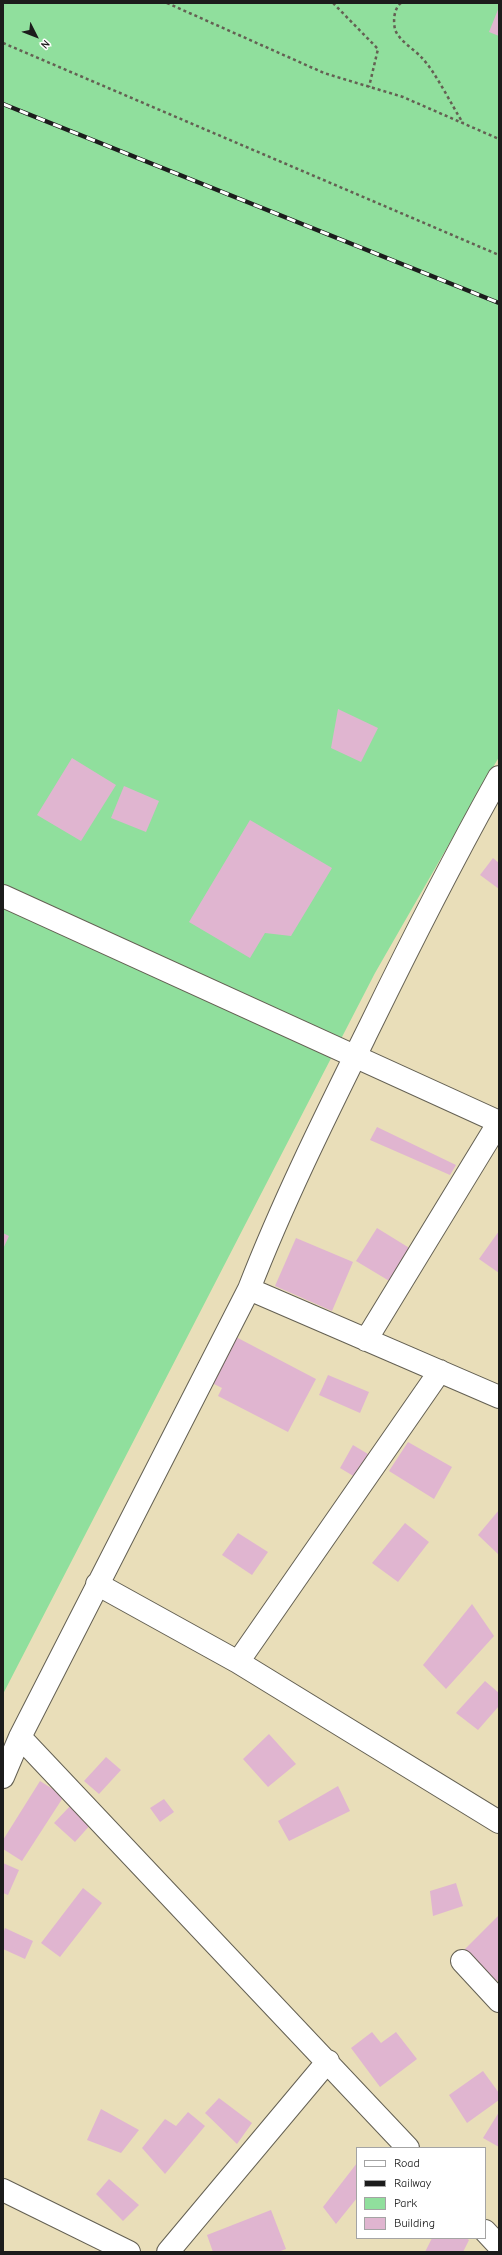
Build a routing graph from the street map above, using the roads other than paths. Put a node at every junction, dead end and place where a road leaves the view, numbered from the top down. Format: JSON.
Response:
{"nodes":[{"id":1,"x":499,"y":778,"type":"edge"},
{"id":2,"x":3,"y":896,"type":"edge"},
{"id":3,"x":355,"y":1056,"type":"junction"},
{"id":4,"x":499,"y":1122,"type":"edge"},
{"id":5,"x":249,"y":1289,"type":"junction"},
{"id":6,"x":366,"y":1340,"type":"junction"},
{"id":7,"x":440,"y":1372,"type":"junction"},
{"id":8,"x":499,"y":1397,"type":"edge"},
{"id":9,"x":97,"y":1584,"type":"junction"},
{"id":10,"x":238,"y":1662,"type":"junction"},
{"id":11,"x":20,"y":1737,"type":"junction"},
{"id":12,"x":3,"y":1777,"type":"edge"},
{"id":13,"x":499,"y":1822,"type":"edge"},
{"id":14,"x":462,"y":1961,"type":"dead end"},
{"id":15,"x":499,"y":2001,"type":"edge"},
{"id":16,"x":328,"y":2061,"type":"junction"},
{"id":17,"x":407,"y":2147,"type":"edge"},
{"id":18,"x":3,"y":2190,"type":"edge"},
{"id":19,"x":486,"y":2232,"type":"edge"},
{"id":20,"x":499,"y":2246,"type":"edge"},
{"id":21,"x":499,"y":2249,"type":"edge"},
{"id":22,"x":129,"y":2252,"type":"edge"},
{"id":23,"x":168,"y":2252,"type":"edge"},
{"id":24,"x":498,"y":2252,"type":"edge"}],
"edges":[{"from":1,"to":3,"type":"street"},
{"from":2,"to":3,"type":"street"},
{"from":3,"to":4,"type":"street"},
{"from":3,"to":5,"type":"street"},
{"from":4,"to":6,"type":"street"},
{"from":5,"to":6,"type":"street"},
{"from":5,"to":9,"type":"street"},
{"from":6,"to":7,"type":"street"},
{"from":7,"to":8,"type":"street"},
{"from":7,"to":10,"type":"street"},
{"from":9,"to":10,"type":"street"},
{"from":9,"to":11,"type":"street"},
{"from":10,"to":13,"type":"street"},
{"from":11,"to":12,"type":"street"},
{"from":11,"to":16,"type":"street"},
{"from":14,"to":15,"type":"street"},
{"from":16,"to":17,"type":"street"},
{"from":16,"to":23,"type":"street"},
{"from":18,"to":22,"type":"street"},
{"from":19,"to":20,"type":"street"},
{"from":21,"to":24,"type":"street"}]}
